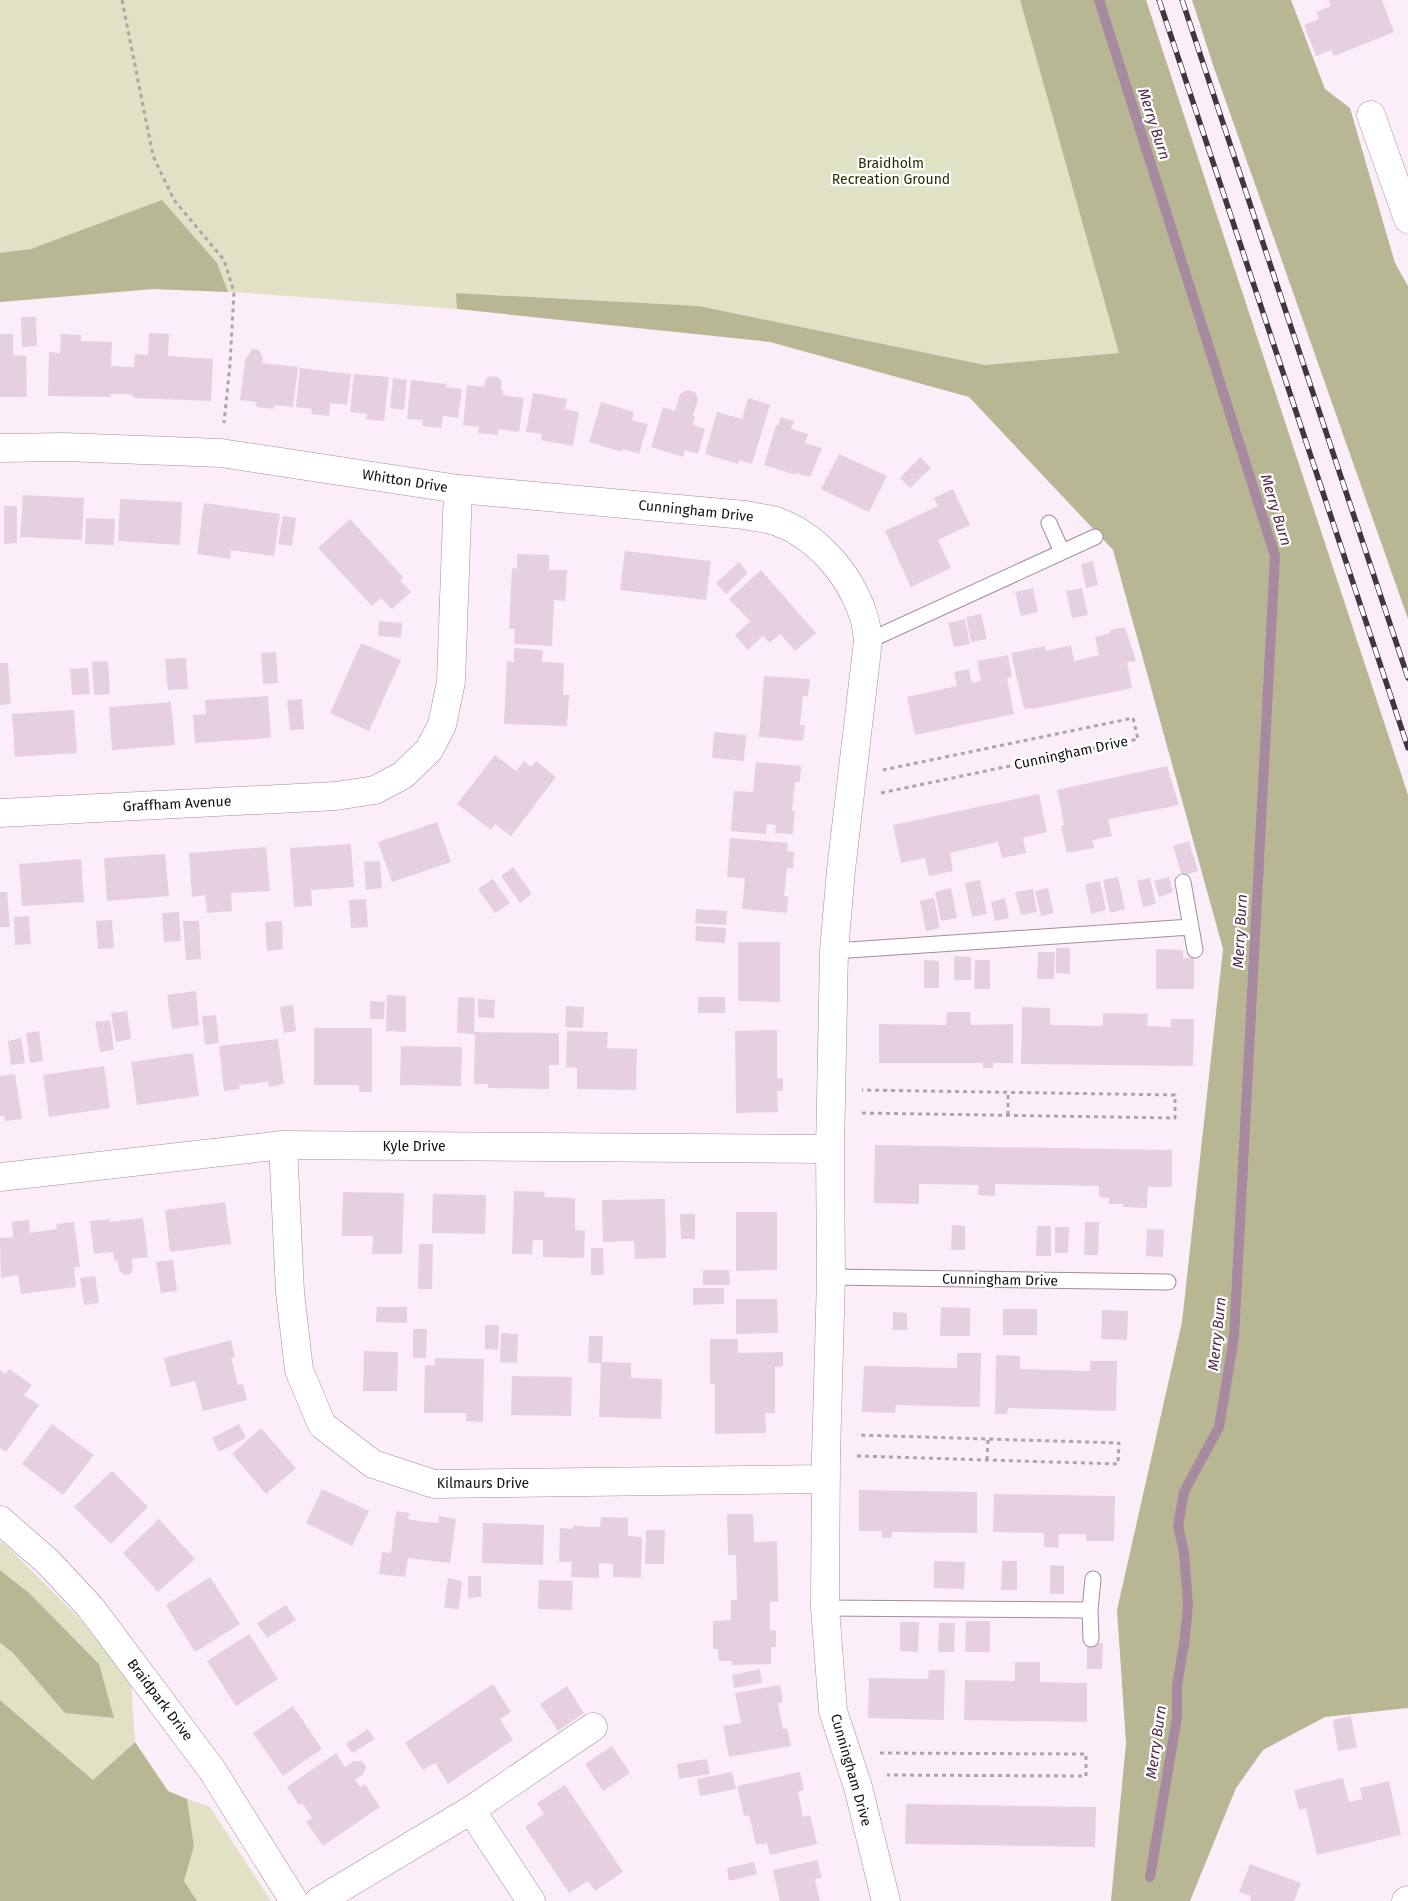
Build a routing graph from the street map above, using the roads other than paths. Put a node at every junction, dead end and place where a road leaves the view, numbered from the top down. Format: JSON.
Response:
{"nodes":[{"id":1,"x":1371,"y":115,"type":"dead end"},
{"id":2,"x":1408,"y":219,"type":"edge"},
{"id":3,"x":0,"y":448,"type":"edge"},
{"id":4,"x":458,"y":489,"type":"junction"},
{"id":5,"x":1049,"y":523,"type":"dead end"},
{"id":6,"x":1096,"y":537,"type":"dead end"},
{"id":7,"x":1062,"y":552,"type":"junction"},
{"id":8,"x":868,"y":641,"type":"junction"},
{"id":9,"x":354,"y":794,"type":"joint"},
{"id":10,"x":0,"y":813,"type":"edge"},
{"id":11,"x":1183,"y":882,"type":"dead end"},
{"id":12,"x":1191,"y":927,"type":"junction"},
{"id":13,"x":1195,"y":950,"type":"dead end"},
{"id":14,"x":834,"y":951,"type":"junction"},
{"id":15,"x":283,"y":1145,"type":"junction"},
{"id":16,"x":830,"y":1149,"type":"junction"},
{"id":17,"x":0,"y":1177,"type":"edge"},
{"id":18,"x":831,"y":1277,"type":"junction"},
{"id":19,"x":1168,"y":1282,"type":"dead end"},
{"id":20,"x":826,"y":1456,"type":"junction"},
{"id":21,"x":0,"y":1520,"type":"edge"},
{"id":22,"x":1093,"y":1578,"type":"dead end"},
{"id":23,"x":825,"y":1608,"type":"junction"},
{"id":24,"x":1090,"y":1610,"type":"junction"},
{"id":25,"x":1091,"y":1639,"type":"dead end"},
{"id":26,"x":593,"y":1727,"type":"dead end"},
{"id":27,"x":470,"y":1810,"type":"junction"},
{"id":28,"x":294,"y":1901,"type":"edge"},
{"id":29,"x":319,"y":1901,"type":"edge"},
{"id":30,"x":531,"y":1901,"type":"edge"},
{"id":31,"x":886,"y":1901,"type":"edge"}],
"edges":[{"from":1,"to":2,"type":"street"},
{"from":3,"to":4,"type":"street","name":"Whitton Drive"},
{"from":4,"to":8,"type":"street","name":"Cunningham Drive"},
{"from":4,"to":9,"type":"street","name":"Whitton Drive"},
{"from":5,"to":7,"type":"lane"},
{"from":6,"to":7,"type":"lane"},
{"from":7,"to":8,"type":"lane"},
{"from":8,"to":14,"type":"street","name":"Cunningham Drive"},
{"from":9,"to":10,"type":"street","name":"Graffham Avenue"},
{"from":11,"to":12,"type":"lane"},
{"from":12,"to":13,"type":"lane"},
{"from":12,"to":14,"type":"lane"},
{"from":14,"to":16,"type":"street","name":"Cunningham Drive"},
{"from":15,"to":16,"type":"street","name":"Kyle Drive"},
{"from":15,"to":17,"type":"street","name":"Kyle Drive"},
{"from":15,"to":20,"type":"street","name":"Kilmaurs Drive"},
{"from":16,"to":18,"type":"street","name":"Cunningham Drive"},
{"from":18,"to":19,"type":"lane","name":"Cunningham Drive"},
{"from":18,"to":20,"type":"street","name":"Cunningham Drive"},
{"from":20,"to":23,"type":"street","name":"Cunningham Drive"},
{"from":21,"to":28,"type":"street","name":"Braidpark Drive"},
{"from":22,"to":24,"type":"lane"},
{"from":23,"to":24,"type":"lane"},
{"from":23,"to":31,"type":"street","name":"Cunningham Drive"},
{"from":24,"to":25,"type":"lane"},
{"from":26,"to":27,"type":"street"},
{"from":27,"to":29,"type":"street"},
{"from":27,"to":30,"type":"street"}]}
